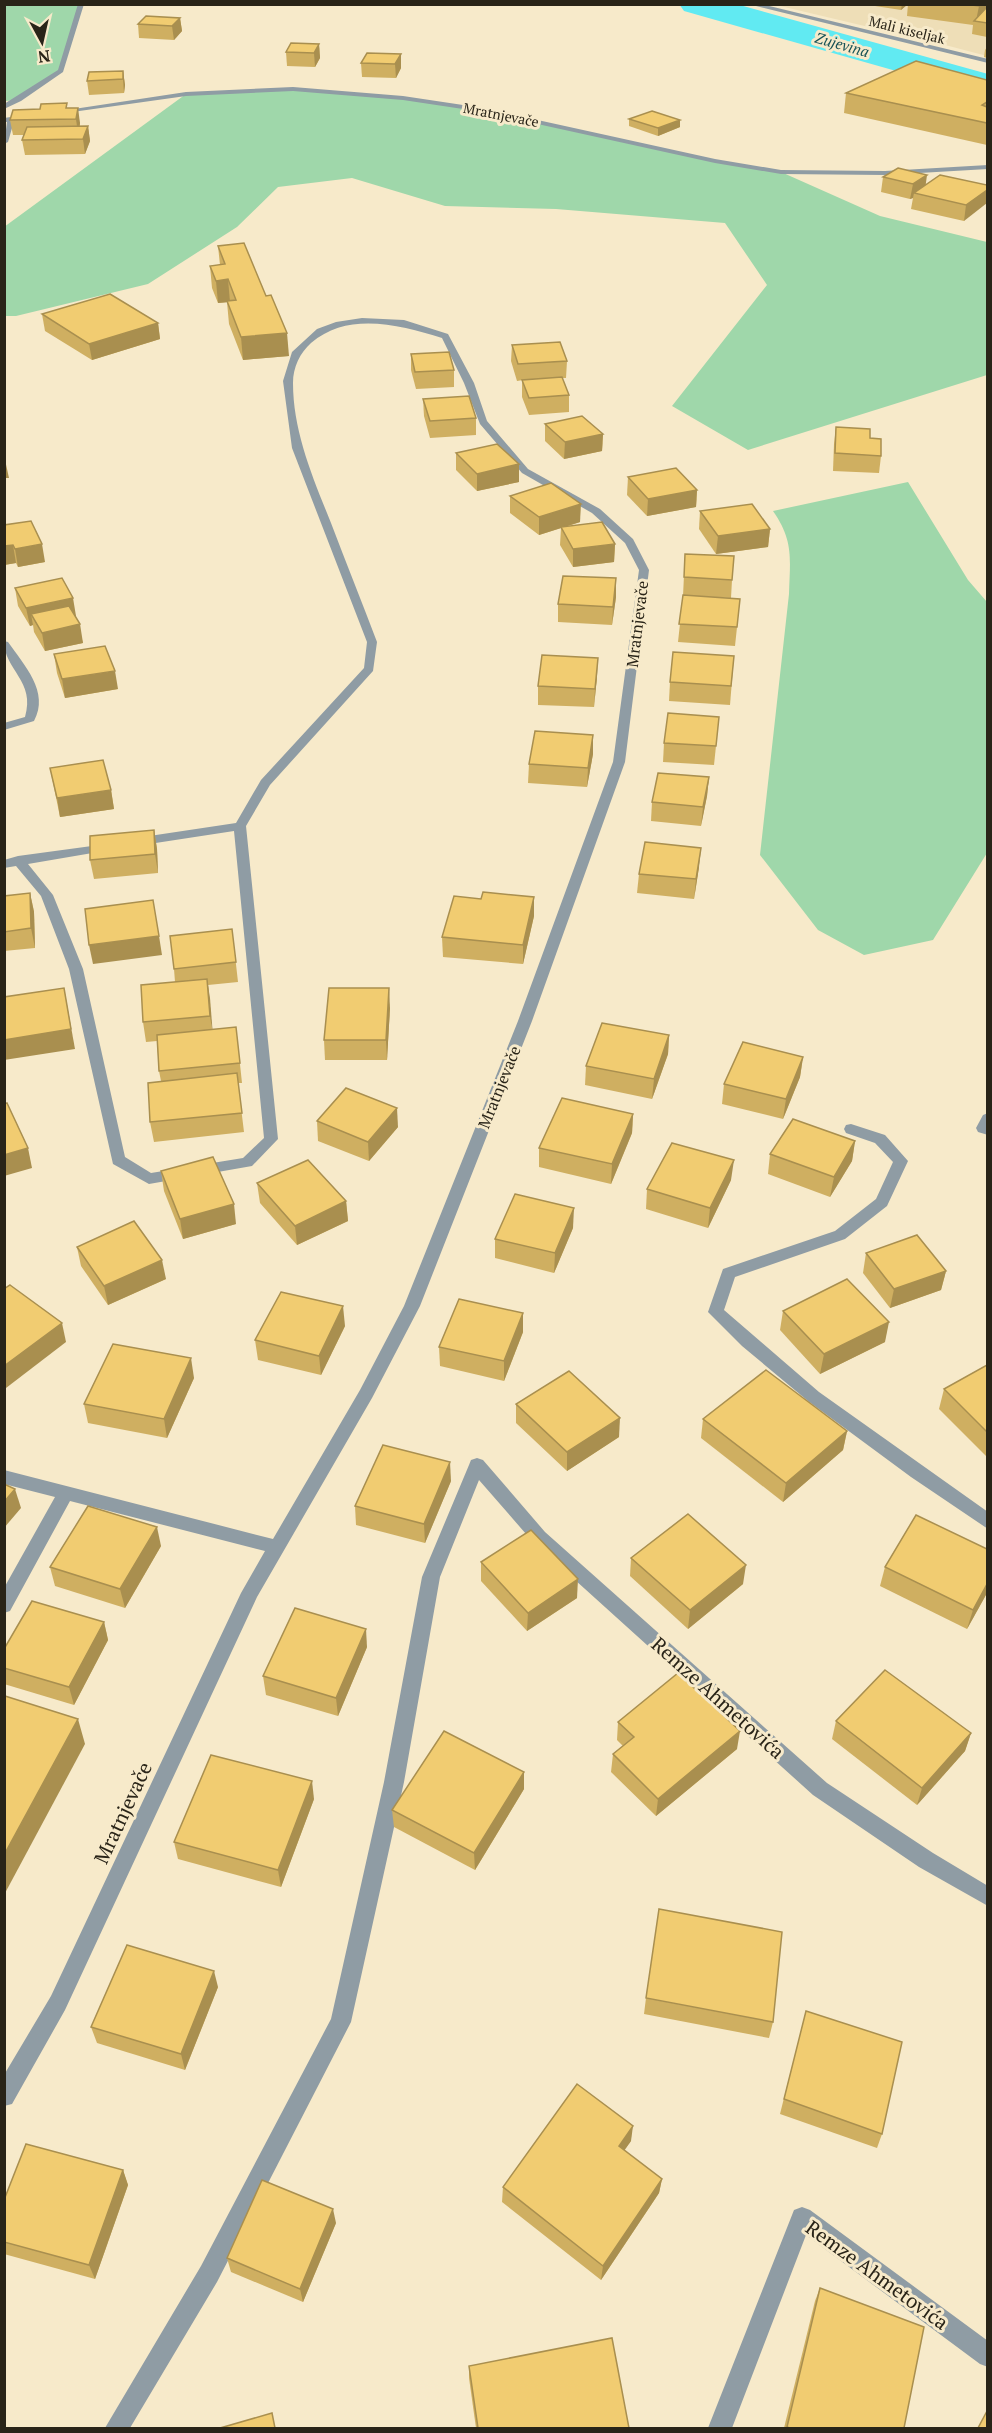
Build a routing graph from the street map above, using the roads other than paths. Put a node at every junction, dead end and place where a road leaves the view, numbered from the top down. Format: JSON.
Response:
{"nodes":[{"id":1,"x":81,"y":4,"type":"edge"},
{"id":2,"x":751,"y":4,"type":"edge"},
{"id":3,"x":987,"y":61,"type":"edge"},
{"id":4,"x":4,"y":107,"type":"edge"},
{"id":5,"x":53,"y":113,"type":"edge"},
{"id":6,"x":43,"y":115,"type":"edge"},
{"id":7,"x":8,"y":120,"type":"edge"},
{"id":8,"x":4,"y":142,"type":"edge"},
{"id":9,"x":987,"y":167,"type":"edge"},
{"id":10,"x":4,"y":644,"type":"edge"},
{"id":11,"x":4,"y":727,"type":"edge"},
{"id":12,"x":240,"y":826,"type":"junction"},
{"id":13,"x":11,"y":862,"type":"edge"},
{"id":14,"x":987,"y":1118,"type":"edge"},
{"id":15,"x":851,"y":1129,"type":"dead end"},
{"id":16,"x":987,"y":1130,"type":"edge"},
{"id":17,"x":4,"y":1477,"type":"edge"},
{"id":18,"x":66,"y":1493,"type":"junction"},
{"id":19,"x":987,"y":1522,"type":"edge"},
{"id":20,"x":277,"y":1546,"type":"junction"},
{"id":21,"x":4,"y":1606,"type":"edge"},
{"id":22,"x":987,"y":1897,"type":"edge"},
{"id":23,"x":4,"y":2097,"type":"edge"},
{"id":24,"x":987,"y":2356,"type":"edge"},
{"id":25,"x":117,"y":2428,"type":"edge"},
{"id":26,"x":720,"y":2428,"type":"edge"}],
"edges":[{"from":1,"to":4,"type":"street"},
{"from":2,"to":3,"type":"street","name":"Mali kiseljak"},
{"from":5,"to":9,"type":"street","name":"Mratnjevače"},
{"from":6,"to":7,"type":"street"},
{"from":7,"to":8,"type":"street"},
{"from":10,"to":11,"type":"street"},
{"from":12,"to":13,"type":"street"},
{"from":12,"to":13,"type":"street"},
{"from":12,"to":20,"type":"street","name":"Mratnjevače"},
{"from":14,"to":16,"type":"street"},
{"from":15,"to":19,"type":"street"},
{"from":17,"to":18,"type":"street"},
{"from":18,"to":20,"type":"street"},
{"from":18,"to":21,"type":"street"},
{"from":20,"to":23,"type":"street","name":"Mratnjevače"},
{"from":22,"to":25,"type":"street","name":"Remze Ahmetovića"},
{"from":24,"to":26,"type":"street","name":"Remze Ahmetovića"}]}
